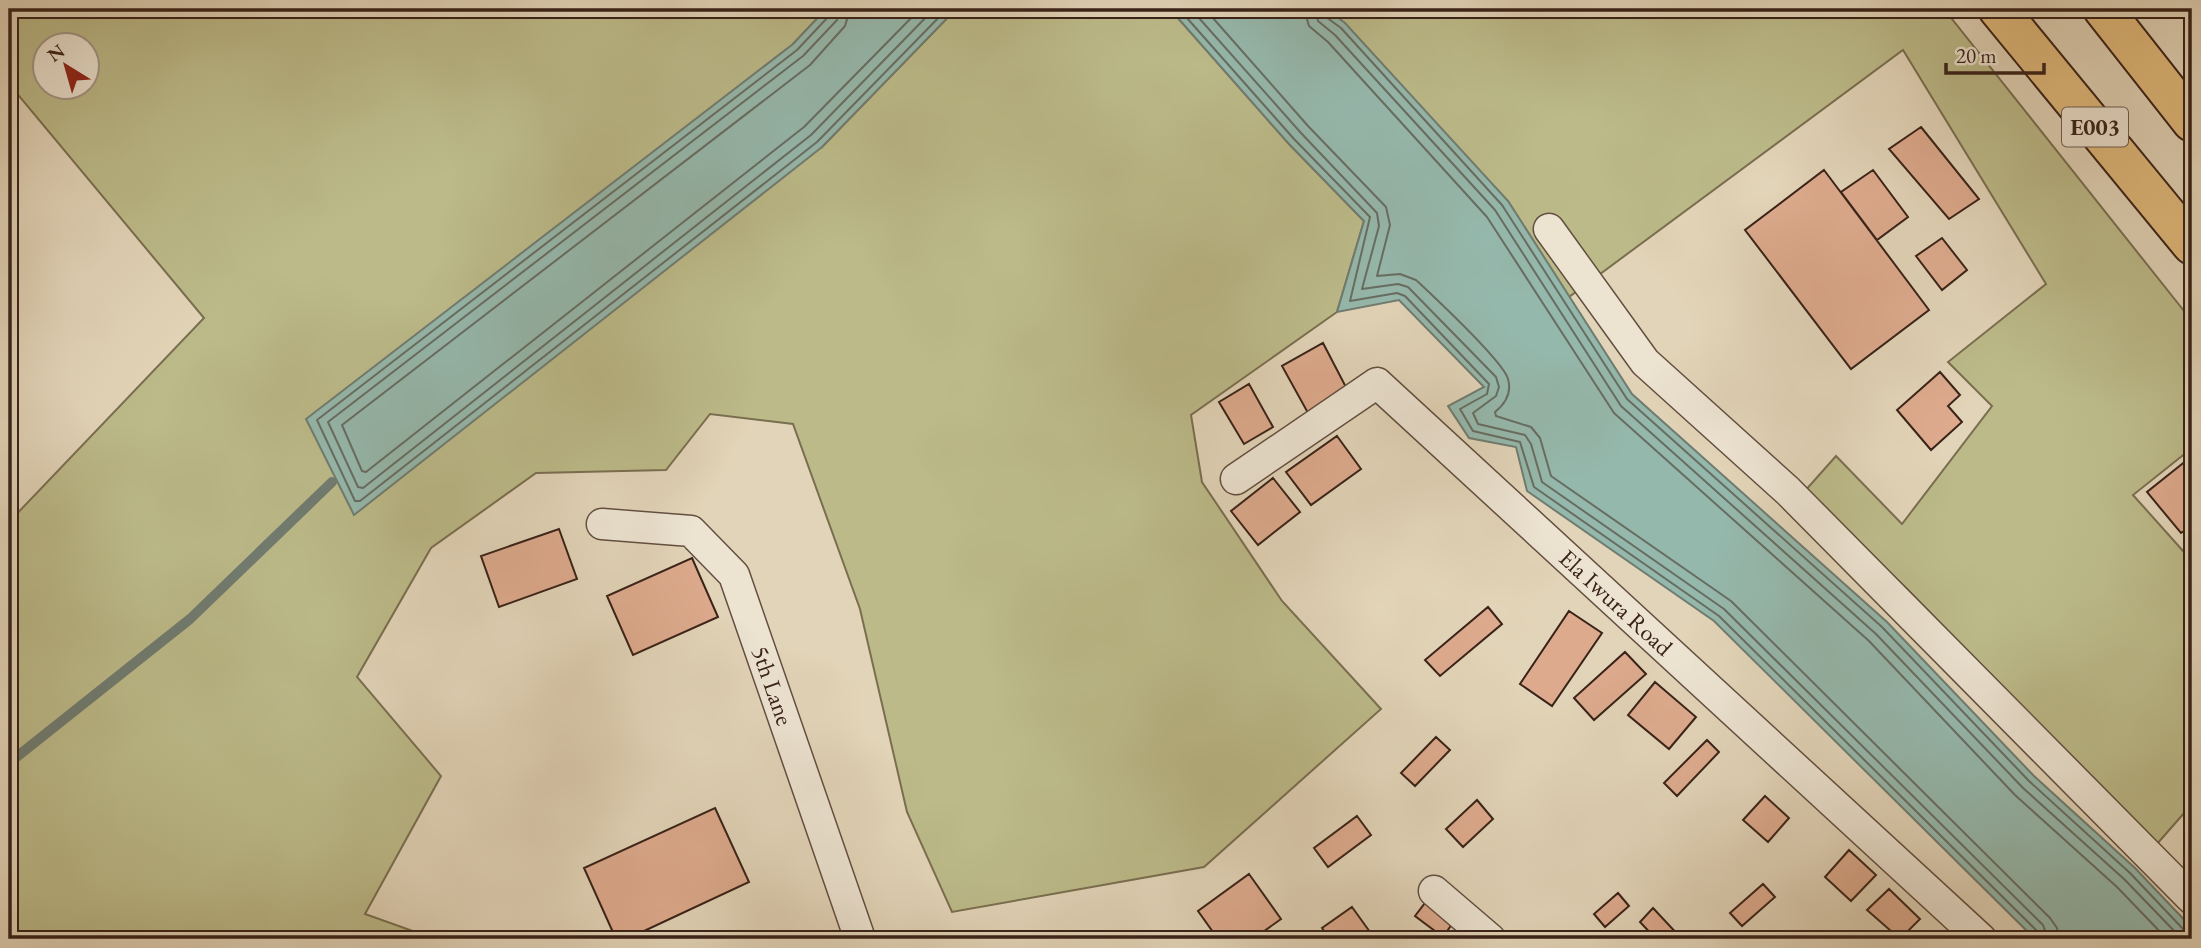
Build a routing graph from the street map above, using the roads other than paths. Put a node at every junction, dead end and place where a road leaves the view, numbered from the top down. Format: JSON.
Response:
{"nodes":[{"id":1,"x":1998,"y":9,"type":"edge"},
{"id":2,"x":2103,"y":9,"type":"edge"},
{"id":3,"x":2192,"y":122,"type":"edge"},
{"id":4,"x":1549,"y":229,"type":"dead end"},
{"id":5,"x":2192,"y":245,"type":"edge"},
{"id":6,"x":1236,"y":479,"type":"dead end"},
{"id":7,"x":602,"y":524,"type":"dead end"},
{"id":8,"x":1434,"y":891,"type":"dead end"},
{"id":9,"x":2192,"y":899,"type":"edge"},
{"id":10,"x":860,"y":939,"type":"edge"},
{"id":11,"x":1490,"y":939,"type":"edge"},
{"id":12,"x":1981,"y":939,"type":"edge"}],
"edges":[{"from":1,"to":5,"type":"highway","number":"E003"},
{"from":2,"to":3,"type":"highway"},
{"from":4,"to":9,"type":"street"},
{"from":6,"to":12,"type":"street","name":"Ela Iwura Road"},
{"from":7,"to":10,"type":"street","name":"5th Lane"},
{"from":8,"to":11,"type":"street"}]}
